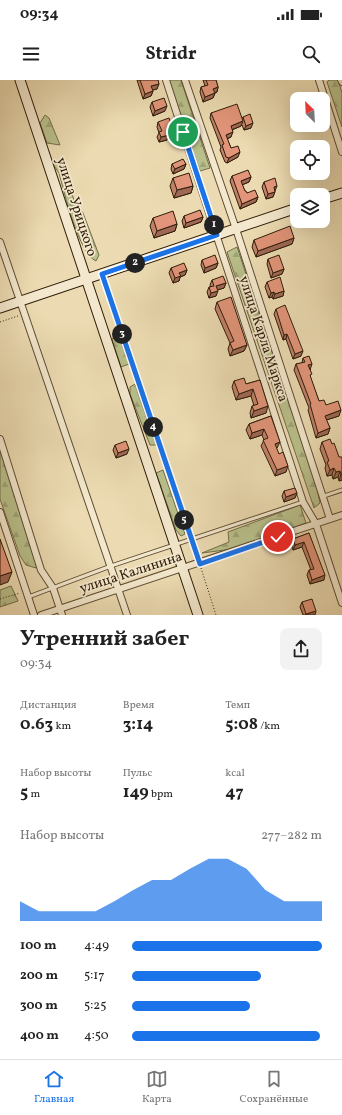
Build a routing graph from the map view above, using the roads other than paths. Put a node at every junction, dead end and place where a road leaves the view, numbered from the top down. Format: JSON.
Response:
{"nodes":[{"id":1,"x":20,"y":80,"type":"edge"},
{"id":2,"x":166,"y":80,"type":"edge"},
{"id":3,"x":185,"y":80,"type":"edge"},
{"id":4,"x":320,"y":80,"type":"edge"},
{"id":5,"x":342,"y":152,"type":"edge"},
{"id":6,"x":342,"y":193,"type":"edge"},
{"id":7,"x":330,"y":197,"type":"edge"},
{"id":8,"x":290,"y":210,"type":"edge"},
{"id":9,"x":236,"y":229,"type":"junction"},
{"id":10,"x":217,"y":235,"type":"junction"},
{"id":11,"x":0,"y":242,"type":"edge"},
{"id":12,"x":86,"y":279,"type":"junction"},
{"id":13,"x":21,"y":301,"type":"junction"},
{"id":14,"x":0,"y":308,"type":"edge"},
{"id":15,"x":0,"y":439,"type":"edge"},
{"id":16,"x":342,"y":490,"type":"edge"},
{"id":17,"x":324,"y":496,"type":"junction"},
{"id":18,"x":303,"y":502,"type":"junction"},
{"id":19,"x":342,"y":515,"type":"edge"},
{"id":20,"x":1,"y":516,"type":"edge"},
{"id":21,"x":330,"y":519,"type":"junction"},
{"id":22,"x":316,"y":524,"type":"junction"},
{"id":23,"x":175,"y":545,"type":"junction"},
{"id":24,"x":111,"y":566,"type":"junction"},
{"id":25,"x":183,"y":569,"type":"junction"},
{"id":26,"x":53,"y":588,"type":"junction"},
{"id":27,"x":118,"y":590,"type":"junction"},
{"id":28,"x":31,"y":596,"type":"dead end"},
{"id":29,"x":342,"y":603,"type":"edge"},
{"id":30,"x":61,"y":612,"type":"edge"},
{"id":31,"x":34,"y":615,"type":"edge"},
{"id":32,"x":41,"y":615,"type":"edge"},
{"id":33,"x":127,"y":615,"type":"edge"},
{"id":34,"x":198,"y":615,"type":"edge"}],
"edges":[{"from":1,"to":12,"type":"street","name":"улица Урицкого"},
{"from":2,"to":10,"type":"street","name":"улица Карла Маркса"},
{"from":3,"to":9,"type":"street","name":"улица Карла Маркса"},
{"from":4,"to":5,"type":"street"},
{"from":6,"to":7,"type":"street"},
{"from":8,"to":9,"type":"street"},
{"from":9,"to":10,"type":"street"},
{"from":9,"to":17,"type":"street","name":"улица Карла Маркса"},
{"from":10,"to":12,"type":"street"},
{"from":10,"to":18,"type":"street","name":"улица Карла Маркса"},
{"from":11,"to":13,"type":"street"},
{"from":12,"to":13,"type":"street"},
{"from":12,"to":23,"type":"street","name":"улица Урицкого"},
{"from":13,"to":14,"type":"street"},
{"from":13,"to":24,"type":"street"},
{"from":15,"to":26,"type":"street"},
{"from":16,"to":17,"type":"lane"},
{"from":17,"to":21,"type":"street","name":"улица Карла Маркса"},
{"from":18,"to":22,"type":"street","name":"улица Карла Маркса"},
{"from":18,"to":23,"type":"lane"},
{"from":19,"to":21,"type":"street","name":"улица Калинина"},
{"from":20,"to":31,"type":"street"},
{"from":21,"to":22,"type":"street","name":"улица Калинина"},
{"from":22,"to":25,"type":"street","name":"улица Калинина"},
{"from":22,"to":29,"type":"street","name":"улица Карла Маркса"},
{"from":23,"to":24,"type":"lane"},
{"from":23,"to":25,"type":"street","name":"улица Урицкого"},
{"from":24,"to":26,"type":"lane"},
{"from":24,"to":27,"type":"street"},
{"from":25,"to":27,"type":"street","name":"улица Калинина"},
{"from":25,"to":34,"type":"street","name":"улица Урицкого"},
{"from":26,"to":28,"type":"lane"},
{"from":26,"to":30,"type":"street"},
{"from":27,"to":30,"type":"street","name":"улица Калинина"},
{"from":27,"to":33,"type":"street"},
{"from":30,"to":32,"type":"street","name":"улица Калинина"}]}
